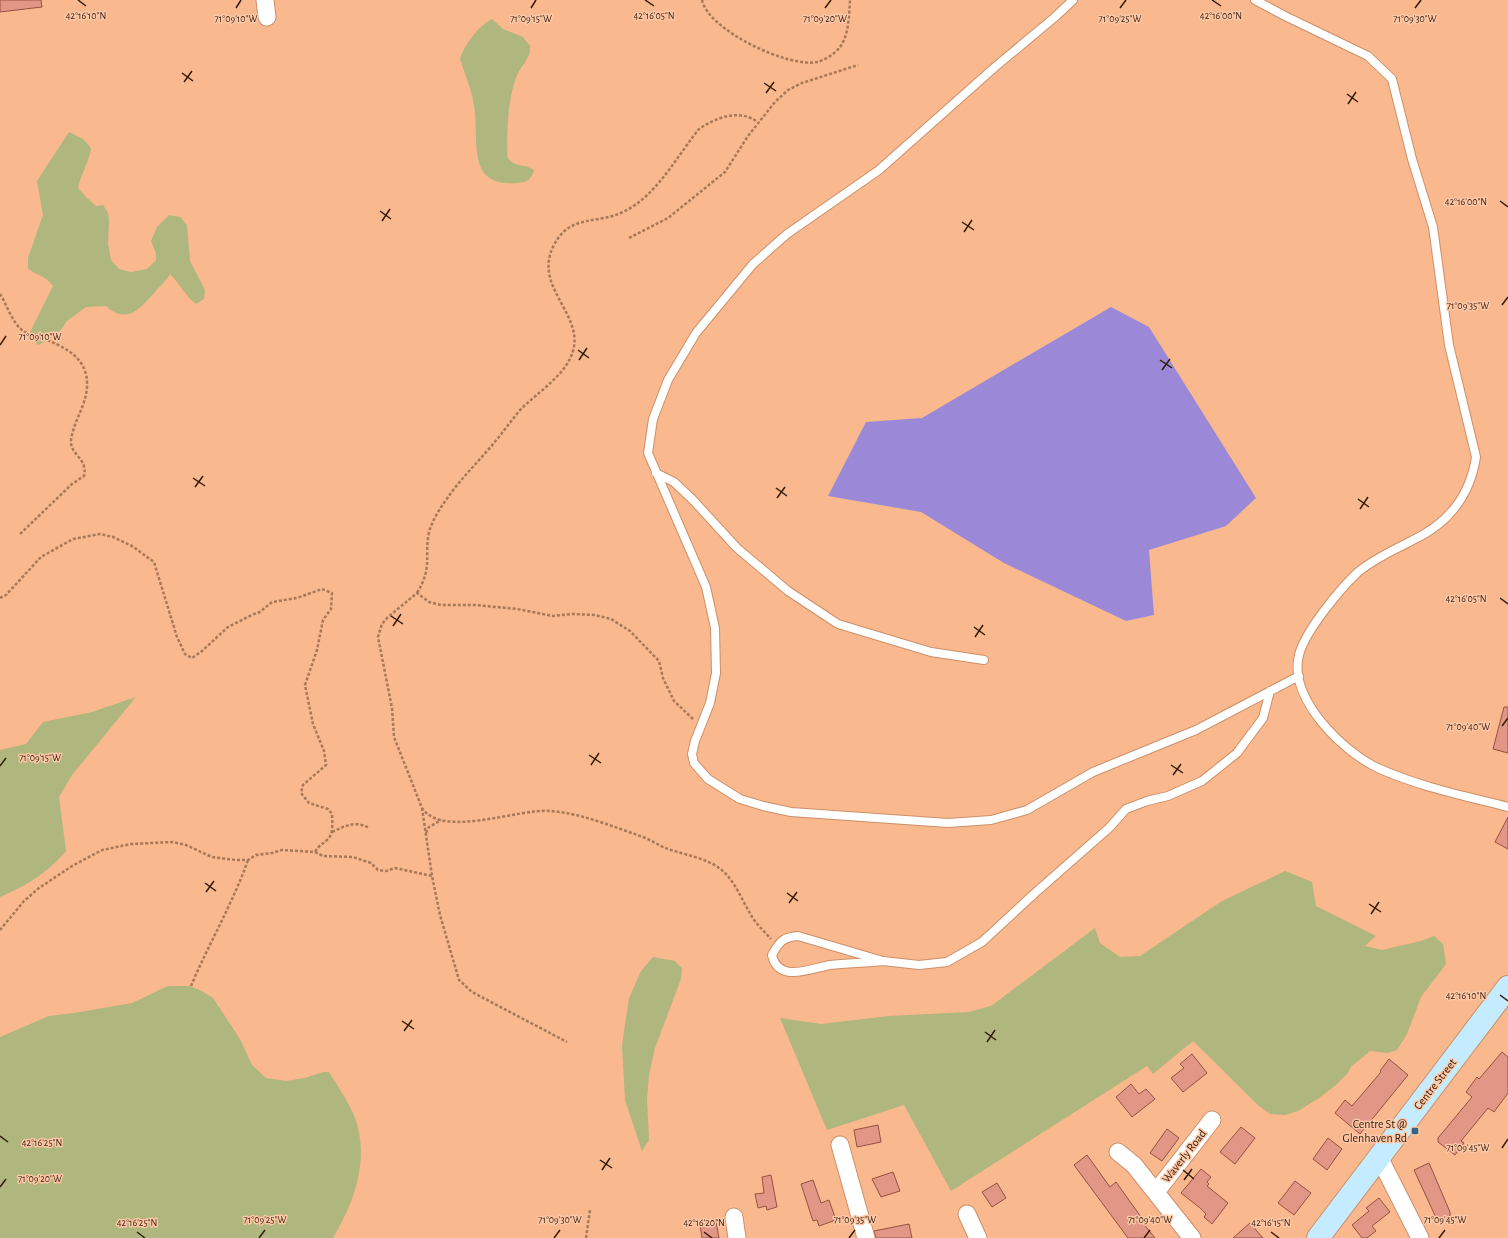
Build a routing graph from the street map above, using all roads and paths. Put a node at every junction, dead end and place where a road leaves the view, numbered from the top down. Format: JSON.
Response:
{"nodes":[{"id":1,"x":265,"y":0,"type":"edge"},
{"id":2,"x":702,"y":0,"type":"edge"},
{"id":3,"x":850,"y":0,"type":"edge"},
{"id":4,"x":1073,"y":0,"type":"edge"},
{"id":5,"x":1255,"y":0,"type":"edge"},
{"id":6,"x":267,"y":17,"type":"dead end"},
{"id":7,"x":858,"y":65,"type":"dead end"},
{"id":8,"x":759,"y":123,"type":"junction"},
{"id":9,"x":628,"y":238,"type":"dead end"},
{"id":10,"x":0,"y":294,"type":"edge"},
{"id":11,"x":656,"y":473,"type":"junction"},
{"id":12,"x":20,"y":534,"type":"dead end"},
{"id":13,"x":416,"y":593,"type":"junction"},
{"id":14,"x":0,"y":598,"type":"edge"},
{"id":15,"x":984,"y":660,"type":"dead end"},
{"id":16,"x":1299,"y":676,"type":"junction"},
{"id":17,"x":1270,"y":691,"type":"junction"},
{"id":18,"x":701,"y":726,"type":"junction"},
{"id":19,"x":1508,"y":807,"type":"edge"},
{"id":20,"x":422,"y":808,"type":"junction"},
{"id":21,"x":441,"y":820,"type":"junction"},
{"id":22,"x":369,"y":828,"type":"dead end"},
{"id":23,"x":332,"y":832,"type":"junction"},
{"id":24,"x":425,"y":836,"type":"junction"},
{"id":25,"x":315,"y":852,"type":"junction"},
{"id":26,"x":248,"y":860,"type":"junction"},
{"id":27,"x":432,"y":876,"type":"junction"},
{"id":28,"x":0,"y":930,"type":"edge"},
{"id":29,"x":777,"y":946,"type":"junction"},
{"id":30,"x":883,"y":961,"type":"junction"},
{"id":31,"x":191,"y":986,"type":"dead end"},
{"id":32,"x":1508,"y":987,"type":"edge"},
{"id":33,"x":567,"y":1042,"type":"dead end"},
{"id":34,"x":1212,"y":1120,"type":"dead end"},
{"id":35,"x":840,"y":1145,"type":"dead end"},
{"id":36,"x":1118,"y":1152,"type":"dead end"},
{"id":37,"x":1379,"y":1157,"type":"junction"},
{"id":38,"x":1156,"y":1192,"type":"junction"},
{"id":39,"x":590,"y":1210,"type":"dead end"},
{"id":40,"x":967,"y":1214,"type":"dead end"},
{"id":41,"x":734,"y":1217,"type":"dead end"},
{"id":42,"x":586,"y":1238,"type":"edge"},
{"id":43,"x":737,"y":1238,"type":"edge"},
{"id":44,"x":866,"y":1238,"type":"edge"},
{"id":45,"x":978,"y":1238,"type":"edge"},
{"id":46,"x":1192,"y":1238,"type":"edge"},
{"id":47,"x":1318,"y":1238,"type":"edge"},
{"id":48,"x":1420,"y":1238,"type":"edge"}],
"edges":[{"from":1,"to":6,"type":"street"},
{"from":2,"to":3,"type":"path"},
{"from":4,"to":11,"type":"lane"},
{"from":5,"to":16,"type":"lane"},
{"from":7,"to":8,"type":"path"},
{"from":8,"to":9,"type":"path"},
{"from":8,"to":13,"type":"path"},
{"from":10,"to":12,"type":"path"},
{"from":11,"to":15,"type":"lane"},
{"from":11,"to":18,"type":"lane"},
{"from":13,"to":18,"type":"path"},
{"from":13,"to":20,"type":"path"},
{"from":14,"to":23,"type":"path"},
{"from":16,"to":17,"type":"lane"},
{"from":16,"to":19,"type":"lane"},
{"from":17,"to":18,"type":"lane"},
{"from":17,"to":30,"type":"lane"},
{"from":20,"to":21,"type":"path"},
{"from":20,"to":24,"type":"path"},
{"from":21,"to":24,"type":"path"},
{"from":21,"to":29,"type":"path"},
{"from":22,"to":23,"type":"path"},
{"from":23,"to":25,"type":"path"},
{"from":24,"to":27,"type":"path"},
{"from":25,"to":26,"type":"path"},
{"from":25,"to":27,"type":"path"},
{"from":26,"to":28,"type":"path"},
{"from":26,"to":31,"type":"path"},
{"from":27,"to":33,"type":"path"},
{"from":29,"to":30,"type":"lane"},
{"from":29,"to":30,"type":"lane"},
{"from":32,"to":37,"type":"main road","name":"Centre Street"},
{"from":34,"to":38,"type":"street","name":"Waverly Road"},
{"from":35,"to":44,"type":"street"},
{"from":36,"to":38,"type":"street"},
{"from":37,"to":47,"type":"main road","name":"Centre Street"},
{"from":37,"to":48,"type":"street"},
{"from":38,"to":46,"type":"street"},
{"from":39,"to":42,"type":"path"},
{"from":40,"to":45,"type":"street"},
{"from":41,"to":43,"type":"street"}]}
